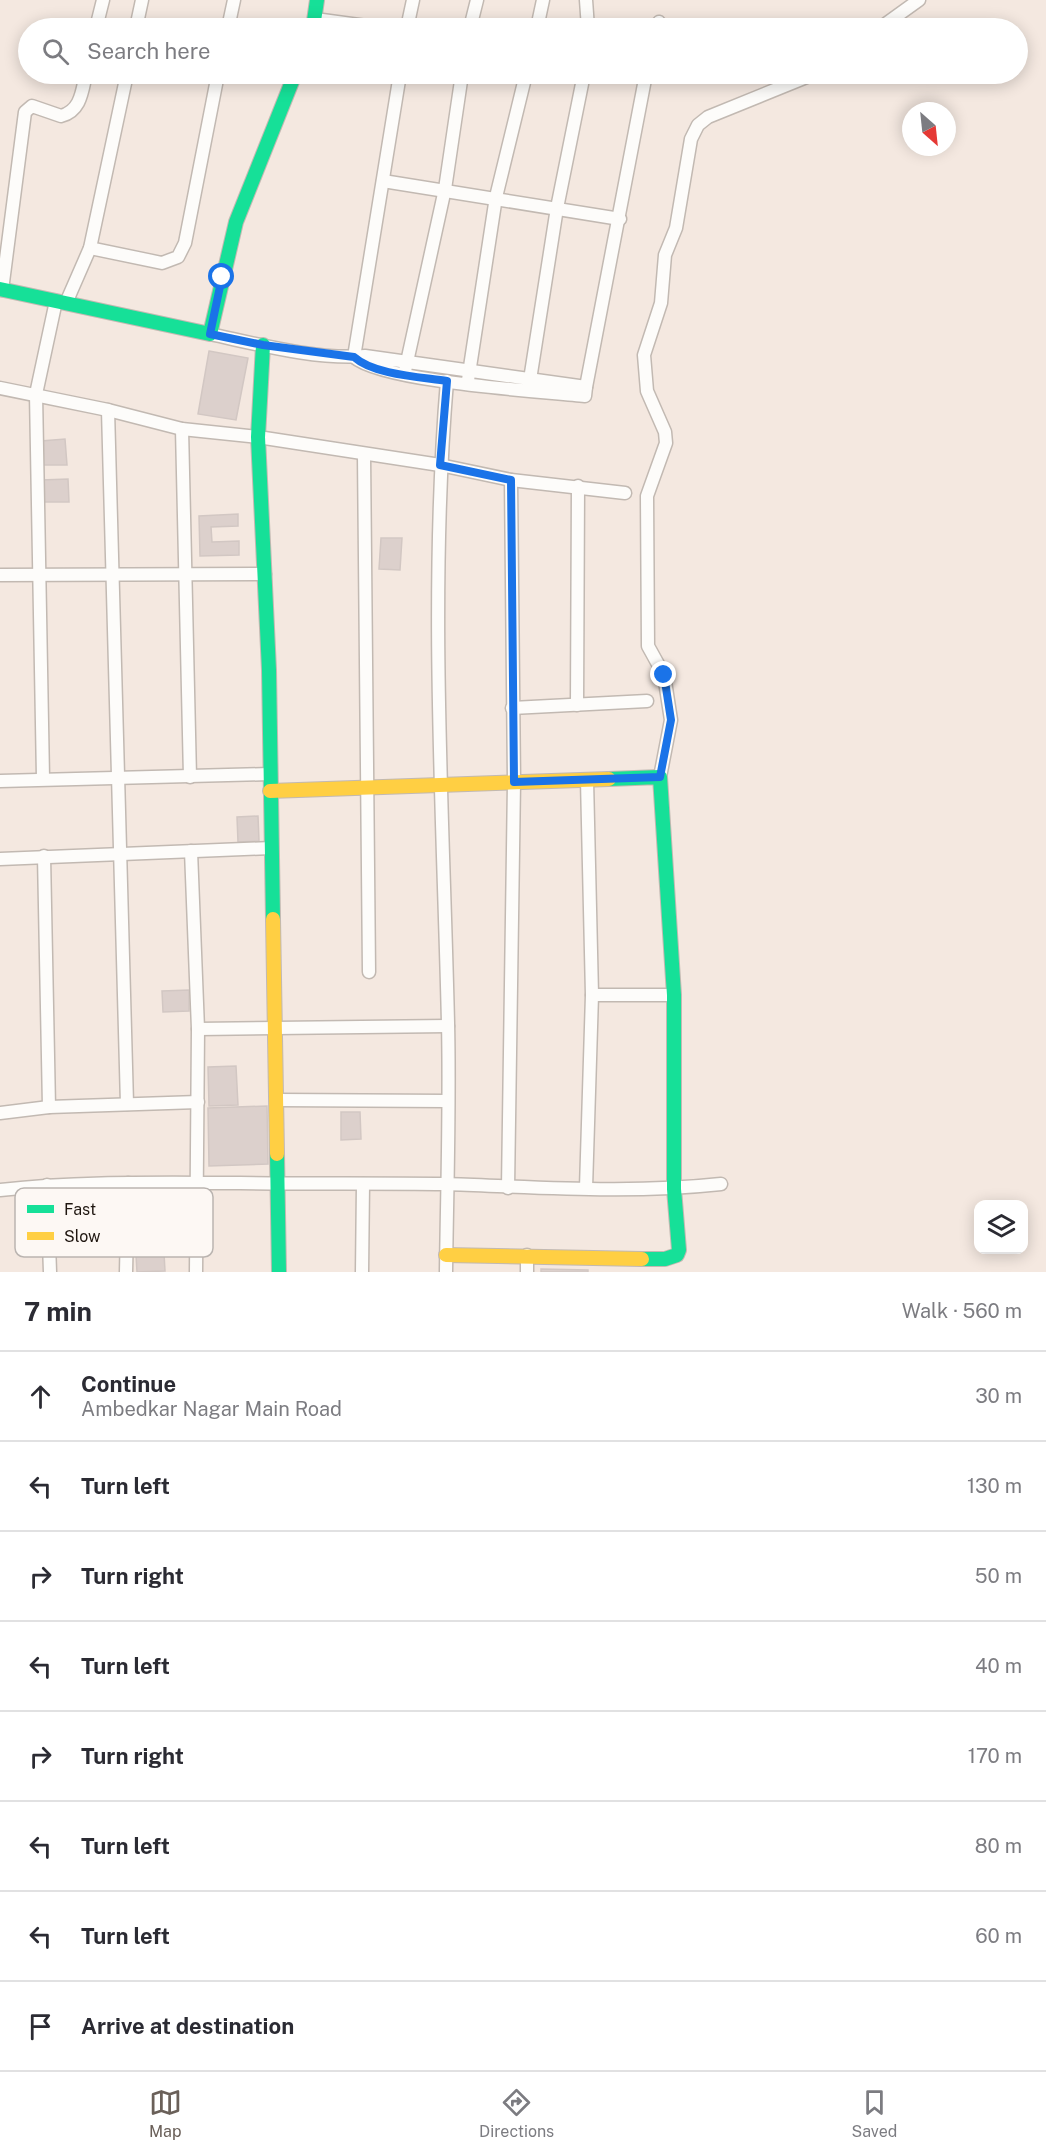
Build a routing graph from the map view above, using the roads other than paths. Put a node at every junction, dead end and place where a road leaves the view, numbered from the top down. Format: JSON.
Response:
{"nodes":[{"id":1,"x":103,"y":0,"type":"edge"},
{"id":2,"x":142,"y":0,"type":"edge"},
{"id":3,"x":234,"y":0,"type":"edge"},
{"id":4,"x":317,"y":0,"type":"edge"},
{"id":5,"x":413,"y":0,"type":"edge"},
{"id":6,"x":477,"y":0,"type":"edge"},
{"id":7,"x":543,"y":0,"type":"edge"},
{"id":8,"x":586,"y":0,"type":"edge"},
{"id":9,"x":919,"y":0,"type":"edge"},
{"id":10,"x":98,"y":18,"type":"edge"},
{"id":11,"x":138,"y":18,"type":"edge"},
{"id":12,"x":230,"y":18,"type":"edge"},
{"id":13,"x":315,"y":18,"type":"edge"},
{"id":14,"x":409,"y":18,"type":"edge"},
{"id":15,"x":472,"y":18,"type":"edge"},
{"id":16,"x":539,"y":18,"type":"edge"},
{"id":17,"x":587,"y":18,"type":"edge"},
{"id":18,"x":893,"y":18,"type":"edge"},
{"id":19,"x":84,"y":84,"type":"edge"},
{"id":20,"x":125,"y":84,"type":"edge"},
{"id":21,"x":216,"y":84,"type":"edge"},
{"id":22,"x":291,"y":84,"type":"edge"},
{"id":23,"x":398,"y":84,"type":"edge"},
{"id":24,"x":461,"y":84,"type":"edge"},
{"id":25,"x":524,"y":84,"type":"edge"},
{"id":26,"x":582,"y":84,"type":"edge"},
{"id":27,"x":644,"y":84,"type":"edge"},
{"id":28,"x":789,"y":84,"type":"edge"},
{"id":29,"x":383,"y":181,"type":"junction"},
{"id":30,"x":446,"y":189,"type":"junction"},
{"id":31,"x":496,"y":197,"type":"junction"},
{"id":32,"x":557,"y":208,"type":"junction"},
{"id":33,"x":620,"y":219,"type":"junction"},
{"id":34,"x":90,"y":248,"type":"junction"},
{"id":35,"x":1,"y":290,"type":"edge"},
{"id":36,"x":61,"y":302,"type":"junction"},
{"id":37,"x":210,"y":334,"type":"junction"},
{"id":38,"x":263,"y":345,"type":"junction"},
{"id":39,"x":354,"y":357,"type":"junction"},
{"id":40,"x":405,"y":369,"type":"junction"},
{"id":41,"x":468,"y":378,"type":"junction"},
{"id":42,"x":447,"y":381,"type":"junction"},
{"id":43,"x":530,"y":385,"type":"junction"},
{"id":44,"x":0,"y":388,"type":"edge"},
{"id":45,"x":36,"y":394,"type":"junction"},
{"id":46,"x":108,"y":410,"type":"junction"},
{"id":47,"x":182,"y":429,"type":"junction"},
{"id":48,"x":258,"y":437,"type":"junction"},
{"id":49,"x":364,"y":455,"type":"junction"},
{"id":50,"x":440,"y":465,"type":"junction"},
{"id":51,"x":511,"y":480,"type":"junction"},
{"id":52,"x":578,"y":486,"type":"junction"},
{"id":53,"x":625,"y":493,"type":"dead end"},
{"id":54,"x":39,"y":574,"type":"junction"},
{"id":55,"x":112,"y":574,"type":"junction"},
{"id":56,"x":185,"y":574,"type":"junction"},
{"id":57,"x":264,"y":574,"type":"junction"},
{"id":58,"x":0,"y":575,"type":"edge"},
{"id":59,"x":647,"y":701,"type":"dead end"},
{"id":60,"x":577,"y":705,"type":"junction"},
{"id":61,"x":512,"y":708,"type":"junction"},
{"id":62,"x":270,"y":774,"type":"junction"},
{"id":63,"x":190,"y":777,"type":"junction"},
{"id":64,"x":660,"y":777,"type":"junction"},
{"id":65,"x":43,"y":778,"type":"junction"},
{"id":66,"x":118,"y":778,"type":"junction"},
{"id":67,"x":587,"y":780,"type":"junction"},
{"id":68,"x":0,"y":781,"type":"edge"},
{"id":69,"x":514,"y":782,"type":"junction"},
{"id":70,"x":440,"y":784,"type":"junction"},
{"id":71,"x":367,"y":787,"type":"junction"},
{"id":72,"x":270,"y":791,"type":"junction"},
{"id":73,"x":272,"y":848,"type":"junction"},
{"id":74,"x":192,"y":851,"type":"junction"},
{"id":75,"x":120,"y":854,"type":"junction"},
{"id":76,"x":44,"y":856,"type":"junction"},
{"id":77,"x":0,"y":859,"type":"edge"},
{"id":78,"x":369,"y":972,"type":"dead end"},
{"id":79,"x":592,"y":995,"type":"junction"},
{"id":80,"x":674,"y":995,"type":"junction"},
{"id":81,"x":448,"y":1026,"type":"junction"},
{"id":82,"x":276,"y":1027,"type":"junction"},
{"id":83,"x":198,"y":1029,"type":"junction"},
{"id":84,"x":278,"y":1100,"type":"junction"},
{"id":85,"x":447,"y":1101,"type":"junction"},
{"id":86,"x":198,"y":1102,"type":"junction"},
{"id":87,"x":127,"y":1104,"type":"junction"},
{"id":88,"x":49,"y":1107,"type":"junction"},
{"id":89,"x":0,"y":1113,"type":"edge"},
{"id":90,"x":128,"y":1183,"type":"junction"},
{"id":91,"x":195,"y":1183,"type":"junction"},
{"id":92,"x":279,"y":1184,"type":"junction"},
{"id":93,"x":363,"y":1184,"type":"junction"},
{"id":94,"x":446,"y":1184,"type":"junction"},
{"id":95,"x":721,"y":1184,"type":"dead end"},
{"id":96,"x":47,"y":1185,"type":"junction"},
{"id":97,"x":15,"y":1188,"type":"edge"},
{"id":98,"x":19,"y":1188,"type":"edge"},
{"id":99,"x":47,"y":1188,"type":"edge"},
{"id":100,"x":128,"y":1188,"type":"edge"},
{"id":101,"x":195,"y":1188,"type":"edge"},
{"id":102,"x":508,"y":1188,"type":"junction"},
{"id":103,"x":586,"y":1188,"type":"junction"},
{"id":104,"x":674,"y":1189,"type":"junction"},
{"id":105,"x":0,"y":1190,"type":"edge"},
{"id":106,"x":446,"y":1255,"type":"junction"},
{"id":107,"x":527,"y":1255,"type":"junction"},
{"id":108,"x":49,"y":1257,"type":"edge"},
{"id":109,"x":126,"y":1257,"type":"edge"},
{"id":110,"x":50,"y":1272,"type":"edge"},
{"id":111,"x":126,"y":1272,"type":"edge"},
{"id":112,"x":279,"y":1272,"type":"edge"},
{"id":113,"x":363,"y":1272,"type":"edge"},
{"id":114,"x":446,"y":1272,"type":"edge"},
{"id":115,"x":527,"y":1272,"type":"edge"}],
"edges":[{"from":1,"to":10,"type":"street"},
{"from":2,"to":11,"type":"street"},
{"from":3,"to":12,"type":"street"},
{"from":4,"to":13,"type":"street"},
{"from":5,"to":14,"type":"street"},
{"from":6,"to":15,"type":"street"},
{"from":7,"to":16,"type":"street"},
{"from":8,"to":17,"type":"street"},
{"from":9,"to":18,"type":"street"},
{"from":19,"to":35,"type":"street"},
{"from":20,"to":34,"type":"street"},
{"from":21,"to":34,"type":"street"},
{"from":22,"to":37,"type":"street"},
{"from":23,"to":29,"type":"street"},
{"from":24,"to":30,"type":"street"},
{"from":25,"to":31,"type":"street"},
{"from":26,"to":32,"type":"street"},
{"from":27,"to":33,"type":"street"},
{"from":28,"to":64,"type":"street"},
{"from":29,"to":30,"type":"street"},
{"from":29,"to":39,"type":"street"},
{"from":30,"to":31,"type":"street"},
{"from":30,"to":40,"type":"street"},
{"from":31,"to":32,"type":"street"},
{"from":31,"to":41,"type":"street"},
{"from":32,"to":33,"type":"street"},
{"from":32,"to":43,"type":"street"},
{"from":33,"to":43,"type":"street"},
{"from":34,"to":36,"type":"street"},
{"from":35,"to":36,"type":"street"},
{"from":36,"to":37,"type":"street"},
{"from":36,"to":45,"type":"street"},
{"from":37,"to":38,"type":"street"},
{"from":38,"to":39,"type":"street"},
{"from":38,"to":48,"type":"street"},
{"from":39,"to":40,"type":"street"},
{"from":40,"to":41,"type":"street"},
{"from":40,"to":42,"type":"street"},
{"from":41,"to":42,"type":"street"},
{"from":41,"to":43,"type":"street"},
{"from":42,"to":50,"type":"street"},
{"from":44,"to":45,"type":"street"},
{"from":45,"to":46,"type":"street"},
{"from":45,"to":54,"type":"street"},
{"from":46,"to":47,"type":"street"},
{"from":46,"to":55,"type":"street"},
{"from":47,"to":48,"type":"street"},
{"from":47,"to":56,"type":"street"},
{"from":48,"to":49,"type":"street"},
{"from":48,"to":57,"type":"street"},
{"from":49,"to":50,"type":"street"},
{"from":49,"to":71,"type":"street"},
{"from":50,"to":51,"type":"street"},
{"from":50,"to":70,"type":"street"},
{"from":51,"to":52,"type":"street"},
{"from":51,"to":61,"type":"street"},
{"from":52,"to":53,"type":"street"},
{"from":52,"to":60,"type":"street"},
{"from":54,"to":55,"type":"street"},
{"from":54,"to":58,"type":"street"},
{"from":54,"to":65,"type":"street"},
{"from":55,"to":56,"type":"street"},
{"from":55,"to":66,"type":"street"},
{"from":56,"to":57,"type":"street"},
{"from":56,"to":63,"type":"street"},
{"from":57,"to":62,"type":"street"},
{"from":59,"to":60,"type":"street"},
{"from":60,"to":61,"type":"street"},
{"from":61,"to":69,"type":"street"},
{"from":62,"to":63,"type":"street"},
{"from":62,"to":72,"type":"street"},
{"from":63,"to":66,"type":"street"},
{"from":64,"to":67,"type":"street"},
{"from":64,"to":80,"type":"street"},
{"from":65,"to":66,"type":"street"},
{"from":65,"to":68,"type":"street"},
{"from":66,"to":75,"type":"street"},
{"from":67,"to":69,"type":"street"},
{"from":67,"to":79,"type":"street"},
{"from":69,"to":70,"type":"street"},
{"from":69,"to":102,"type":"street"},
{"from":70,"to":71,"type":"street"},
{"from":70,"to":81,"type":"street"},
{"from":71,"to":72,"type":"street"},
{"from":71,"to":78,"type":"street"},
{"from":72,"to":73,"type":"street"},
{"from":73,"to":74,"type":"street"},
{"from":73,"to":82,"type":"street"},
{"from":74,"to":75,"type":"street"},
{"from":74,"to":83,"type":"street"},
{"from":75,"to":76,"type":"street"},
{"from":75,"to":87,"type":"street"},
{"from":76,"to":77,"type":"street"},
{"from":76,"to":88,"type":"street"},
{"from":79,"to":80,"type":"street"},
{"from":79,"to":103,"type":"street"},
{"from":80,"to":104,"type":"street"},
{"from":81,"to":82,"type":"street"},
{"from":81,"to":85,"type":"street"},
{"from":82,"to":83,"type":"street"},
{"from":82,"to":84,"type":"street"},
{"from":83,"to":86,"type":"street"},
{"from":84,"to":85,"type":"street"},
{"from":84,"to":92,"type":"street"},
{"from":85,"to":94,"type":"street"},
{"from":86,"to":87,"type":"street"},
{"from":86,"to":91,"type":"street"},
{"from":87,"to":88,"type":"street"},
{"from":88,"to":89,"type":"street"},
{"from":90,"to":91,"type":"street"},
{"from":90,"to":96,"type":"street"},
{"from":90,"to":100,"type":"street"},
{"from":91,"to":92,"type":"street"},
{"from":91,"to":101,"type":"street"},
{"from":92,"to":93,"type":"street"},
{"from":92,"to":112,"type":"street"},
{"from":93,"to":94,"type":"street"},
{"from":93,"to":113,"type":"street"},
{"from":94,"to":102,"type":"street"},
{"from":94,"to":106,"type":"street"},
{"from":95,"to":104,"type":"street"},
{"from":96,"to":98,"type":"street"},
{"from":96,"to":99,"type":"street"},
{"from":97,"to":105,"type":"street"},
{"from":102,"to":103,"type":"street"},
{"from":103,"to":104,"type":"street"},
{"from":104,"to":107,"type":"street"},
{"from":106,"to":107,"type":"street"},
{"from":106,"to":114,"type":"street"},
{"from":107,"to":115,"type":"street"},
{"from":108,"to":110,"type":"street"},
{"from":109,"to":111,"type":"street"}]}
